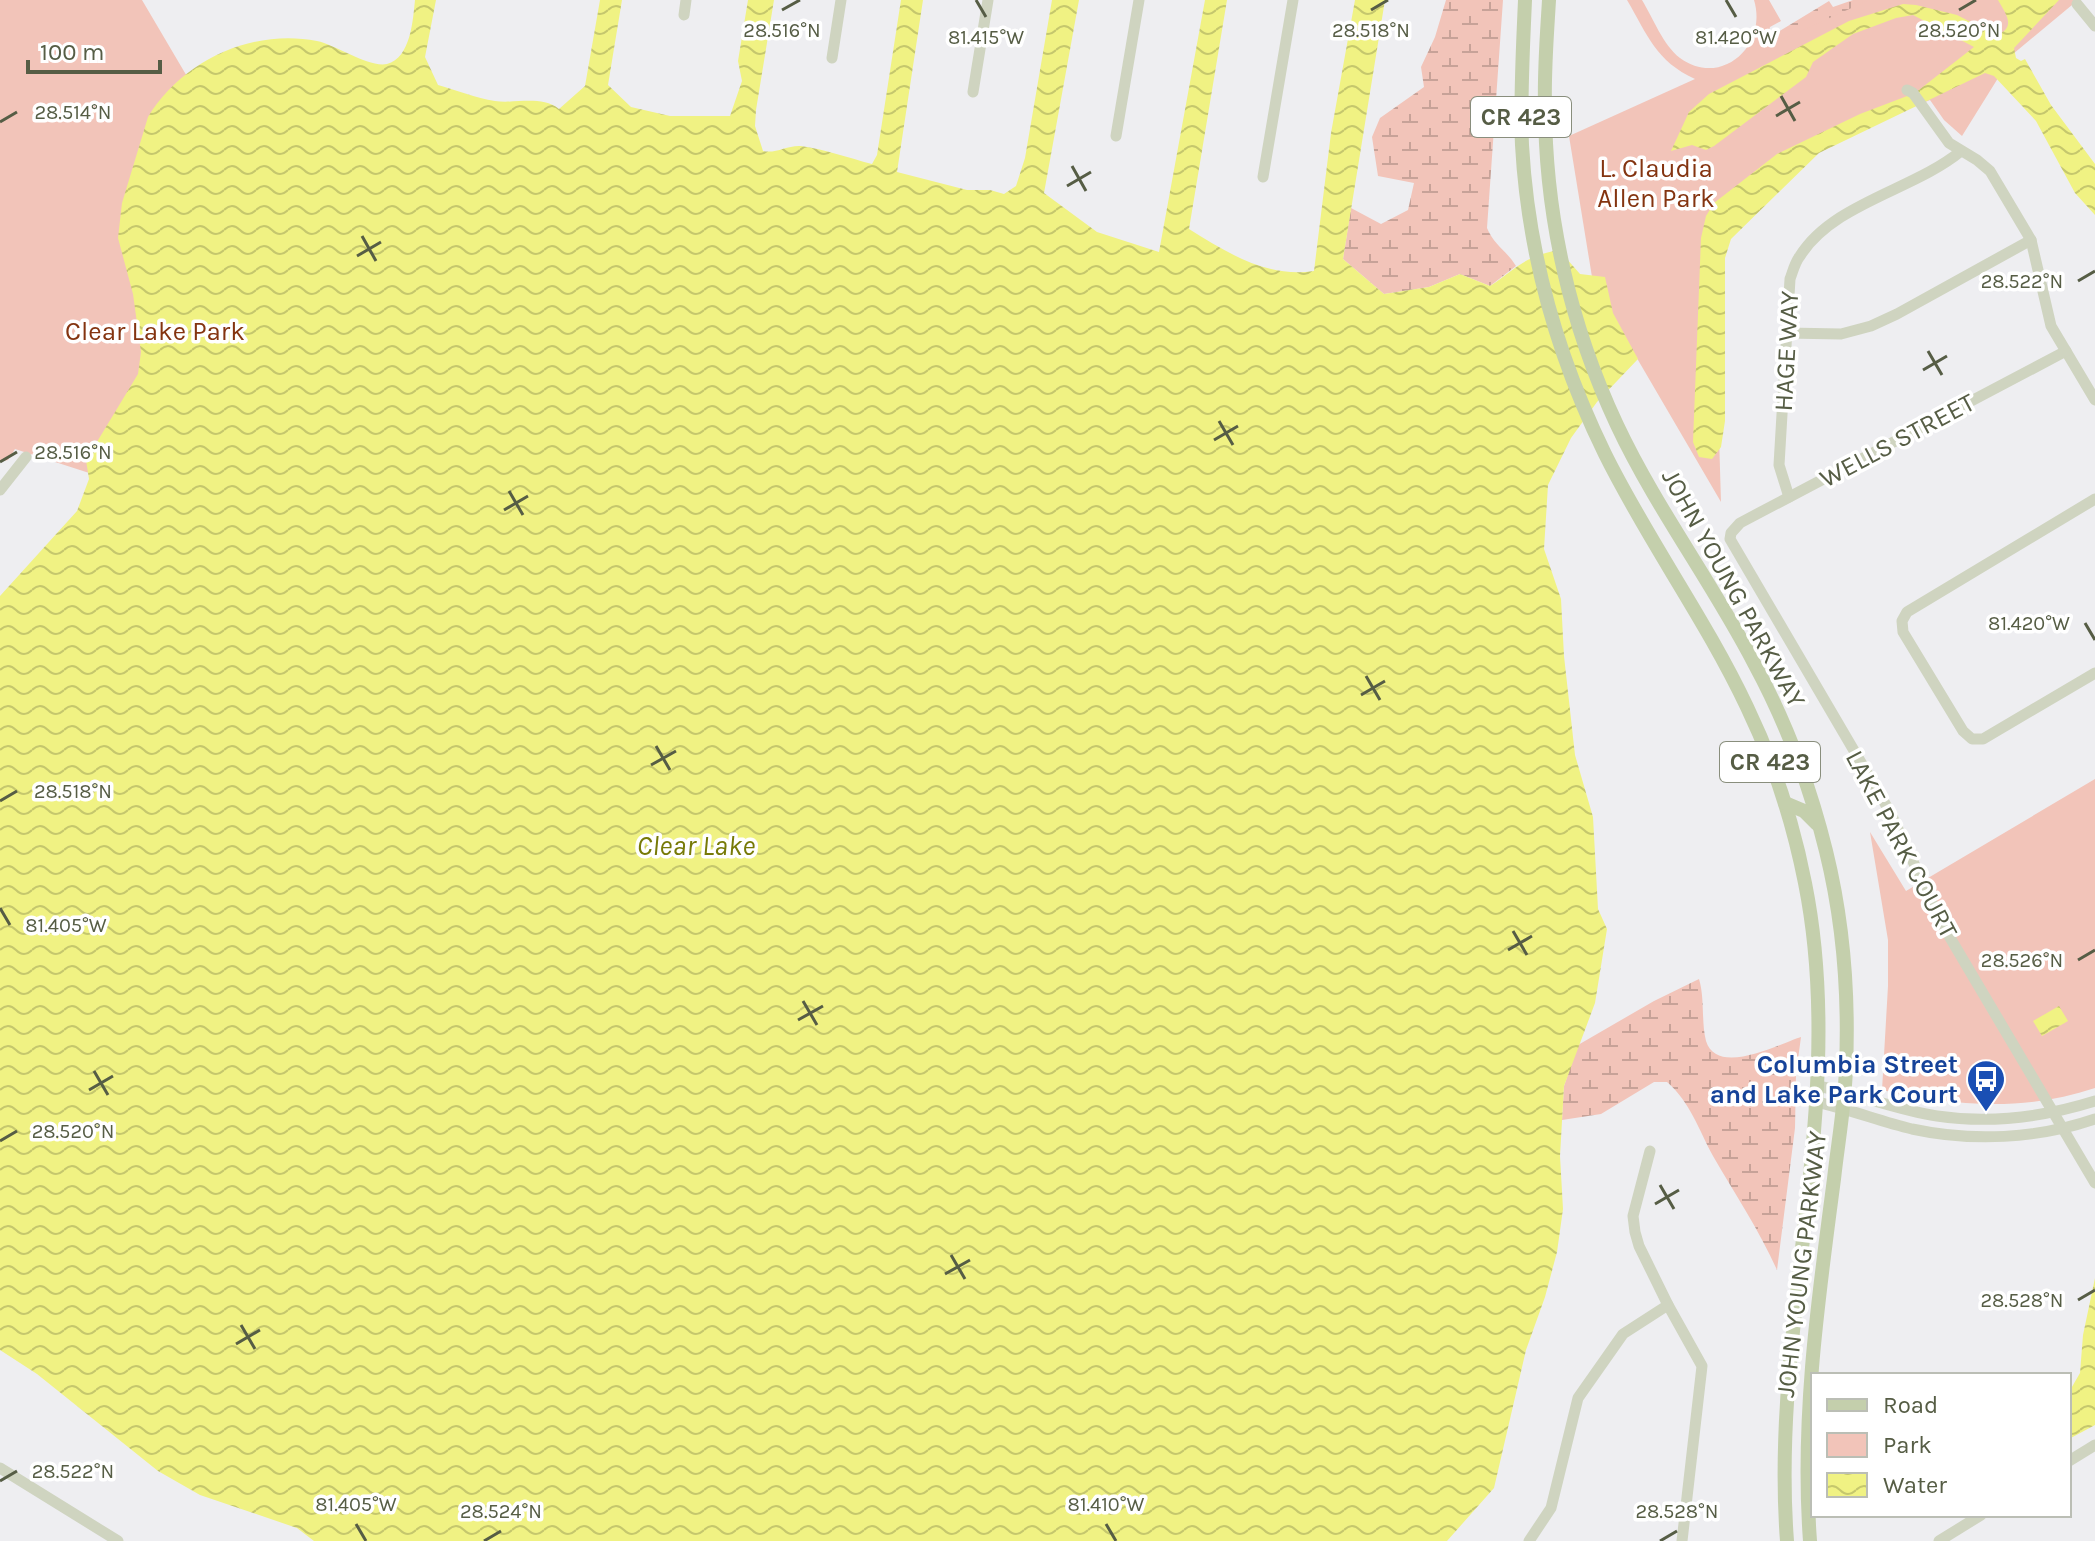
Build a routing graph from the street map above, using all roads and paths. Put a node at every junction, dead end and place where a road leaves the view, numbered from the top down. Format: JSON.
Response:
{"nodes":[{"id":1,"x":686,"y":0,"type":"edge"},
{"id":2,"x":841,"y":0,"type":"edge"},
{"id":3,"x":988,"y":0,"type":"edge"},
{"id":4,"x":1139,"y":0,"type":"edge"},
{"id":5,"x":1293,"y":0,"type":"edge"},
{"id":6,"x":1525,"y":0,"type":"edge"},
{"id":7,"x":1549,"y":0,"type":"edge"},
{"id":8,"x":2077,"y":4,"type":"dead end"},
{"id":9,"x":684,"y":15,"type":"dead end"},
{"id":10,"x":2095,"y":26,"type":"edge"},
{"id":11,"x":832,"y":58,"type":"dead end"},
{"id":12,"x":973,"y":92,"type":"dead end"},
{"id":13,"x":1910,"y":92,"type":"dead end"},
{"id":14,"x":1116,"y":136,"type":"dead end"},
{"id":15,"x":1961,"y":151,"type":"junction"},
{"id":16,"x":1263,"y":177,"type":"dead end"},
{"id":17,"x":2031,"y":240,"type":"junction"},
{"id":18,"x":1787,"y":333,"type":"junction"},
{"id":19,"x":2066,"y":351,"type":"junction"},
{"id":20,"x":2091,"y":384,"type":"edge"},
{"id":21,"x":2095,"y":400,"type":"edge"},
{"id":22,"x":26,"y":457,"type":"dead end"},
{"id":23,"x":0,"y":490,"type":"edge"},
{"id":24,"x":1789,"y":497,"type":"junction"},
{"id":25,"x":2095,"y":499,"type":"edge"},
{"id":26,"x":1731,"y":533,"type":"joint"},
{"id":27,"x":2095,"y":673,"type":"edge"},
{"id":28,"x":1785,"y":803,"type":"junction"},
{"id":29,"x":1820,"y":828,"type":"junction"},
{"id":30,"x":1845,"y":1091,"type":"junction"},
{"id":31,"x":1817,"y":1094,"type":"junction"},
{"id":32,"x":2095,"y":1101,"type":"edge"},
{"id":33,"x":1843,"y":1108,"type":"junction"},
{"id":34,"x":2054,"y":1112,"type":"junction"},
{"id":35,"x":2095,"y":1119,"type":"edge"},
{"id":36,"x":2063,"y":1128,"type":"junction"},
{"id":37,"x":1650,"y":1151,"type":"dead end"},
{"id":38,"x":2095,"y":1183,"type":"edge"},
{"id":39,"x":1668,"y":1305,"type":"junction"},
{"id":40,"x":1811,"y":1373,"type":"edge"},
{"id":41,"x":1811,"y":1377,"type":"edge"},
{"id":42,"x":2095,"y":1445,"type":"edge"},
{"id":43,"x":2071,"y":1460,"type":"edge"},
{"id":44,"x":0,"y":1468,"type":"edge"},
{"id":45,"x":1978,"y":1517,"type":"edge"},
{"id":46,"x":118,"y":1541,"type":"edge"},
{"id":47,"x":1529,"y":1541,"type":"edge"},
{"id":48,"x":1682,"y":1541,"type":"edge"},
{"id":49,"x":1787,"y":1541,"type":"edge"},
{"id":50,"x":1810,"y":1541,"type":"edge"},
{"id":51,"x":1939,"y":1541,"type":"edge"}],
"edges":[{"from":1,"to":9,"type":"street"},
{"from":2,"to":11,"type":"street"},
{"from":3,"to":12,"type":"street"},
{"from":4,"to":14,"type":"street"},
{"from":5,"to":16,"type":"street"},
{"from":6,"to":28,"type":"main road","name":"JOHN YOUNG PARKWAY","number":"CR 423"},
{"from":7,"to":29,"type":"main road","name":"JOHN YOUNG PARKWAY","number":"CR 423"},
{"from":8,"to":10,"type":"street"},
{"from":13,"to":15,"type":"street"},
{"from":15,"to":17,"type":"street"},
{"from":15,"to":18,"type":"street","name":"HAGE WAY"},
{"from":17,"to":18,"type":"street"},
{"from":17,"to":19,"type":"street"},
{"from":18,"to":24,"type":"street","name":"HAGE WAY"},
{"from":19,"to":20,"type":"street"},
{"from":19,"to":24,"type":"street","name":"WELLS STREET"},
{"from":20,"to":21,"type":"street"},
{"from":22,"to":23,"type":"street"},
{"from":24,"to":26,"type":"street","name":"WELLS STREET"},
{"from":25,"to":27,"type":"street"},
{"from":26,"to":34,"type":"street","name":"LAKE PARK COURT"},
{"from":28,"to":29,"type":"main road"},
{"from":28,"to":31,"type":"main road","name":"JOHN YOUNG PARKWAY","number":"CR 423"},
{"from":29,"to":30,"type":"main road","name":"JOHN YOUNG PARKWAY","number":"CR 423"},
{"from":30,"to":31,"type":"street"},
{"from":30,"to":33,"type":"main road","name":"JOHN YOUNG PARKWAY","number":"CR 423"},
{"from":30,"to":34,"type":"street"},
{"from":31,"to":33,"type":"street"},
{"from":31,"to":49,"type":"main road","name":"JOHN YOUNG PARKWAY","number":"CR 423"},
{"from":32,"to":34,"type":"street"},
{"from":33,"to":36,"type":"street"},
{"from":33,"to":40,"type":"main road","name":"JOHN YOUNG PARKWAY","number":"CR 423"},
{"from":34,"to":36,"type":"street","name":"LAKE PARK COURT"},
{"from":35,"to":36,"type":"street"},
{"from":36,"to":38,"type":"street","name":"LAKE PARK COURT"},
{"from":37,"to":39,"type":"street"},
{"from":39,"to":47,"type":"street"},
{"from":39,"to":48,"type":"street"},
{"from":41,"to":50,"type":"main road","name":"JOHN YOUNG PARKWAY","number":"CR 423"},
{"from":42,"to":43,"type":"street"},
{"from":44,"to":46,"type":"street"},
{"from":45,"to":51,"type":"street"}]}
